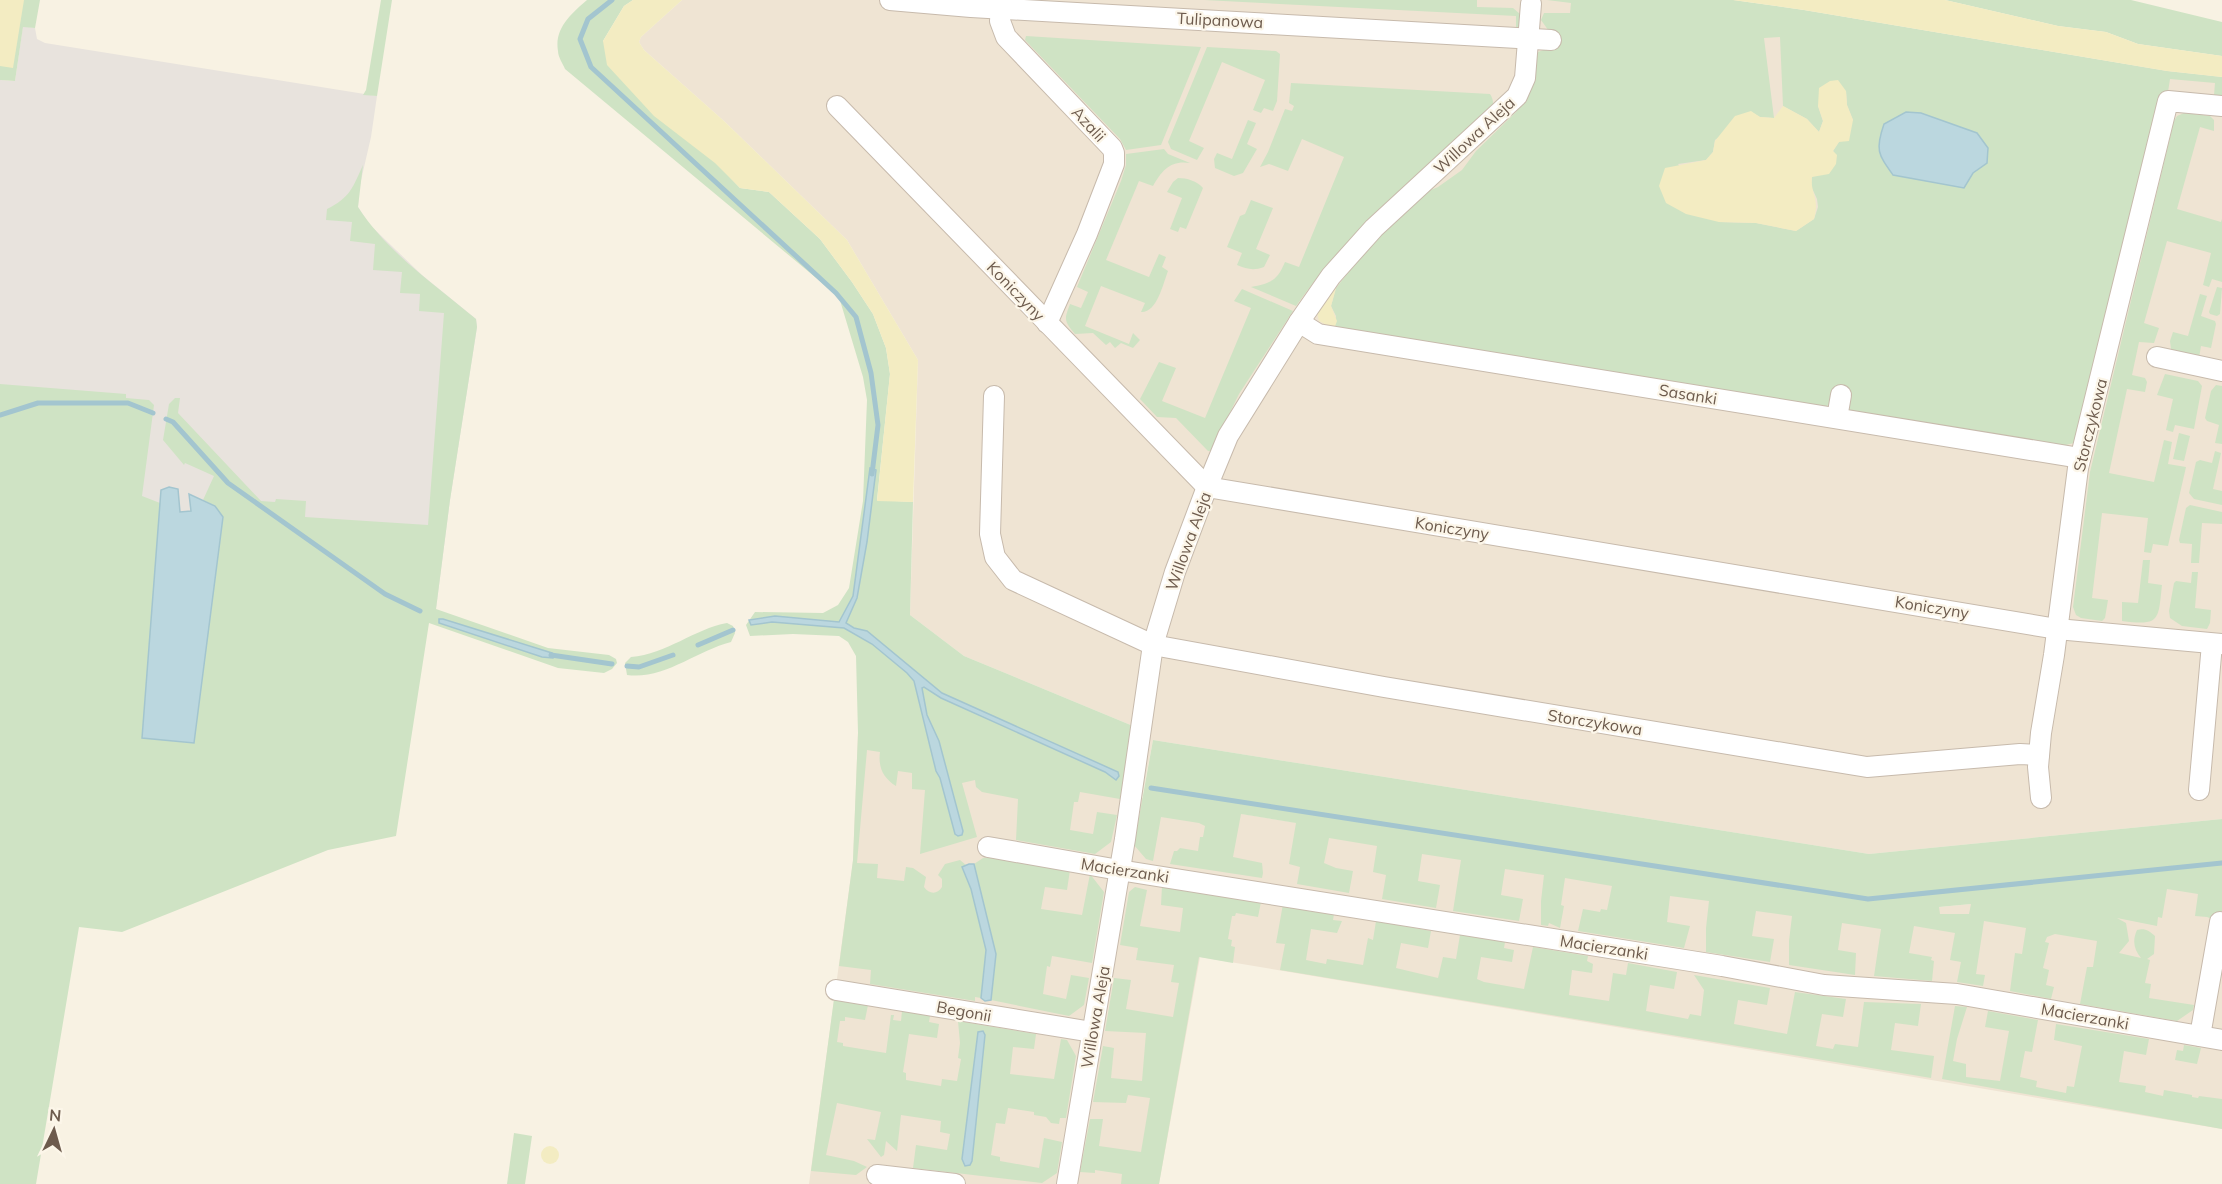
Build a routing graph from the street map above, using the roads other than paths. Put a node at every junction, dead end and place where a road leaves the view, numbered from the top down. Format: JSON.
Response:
{"nodes":[{"id":1,"x":890,"y":0,"type":"edge"},
{"id":2,"x":1531,"y":4,"type":"dead end"},
{"id":3,"x":1001,"y":8,"type":"junction"},
{"id":4,"x":1528,"y":39,"type":"junction"},
{"id":5,"x":1551,"y":40,"type":"dead end"},
{"id":6,"x":837,"y":106,"type":"dead end"},
{"id":7,"x":2222,"y":106,"type":"edge"},
{"id":8,"x":1299,"y":322,"type":"junction"},
{"id":9,"x":1047,"y":323,"type":"junction"},
{"id":10,"x":2157,"y":357,"type":"dead end"},
{"id":11,"x":2222,"y":371,"type":"edge"},
{"id":12,"x":1841,"y":395,"type":"dead end"},
{"id":13,"x":994,"y":396,"type":"dead end"},
{"id":14,"x":1837,"y":418,"type":"junction"},
{"id":15,"x":2080,"y":458,"type":"junction"},
{"id":16,"x":1207,"y":487,"type":"junction"},
{"id":17,"x":2057,"y":628,"type":"junction"},
{"id":18,"x":2217,"y":644,"type":"edge"},
{"id":19,"x":1153,"y":645,"type":"junction"},
{"id":20,"x":2039,"y":755,"type":"junction"},
{"id":21,"x":2199,"y":790,"type":"dead end"},
{"id":22,"x":2042,"y":798,"type":"dead end"},
{"id":23,"x":988,"y":847,"type":"dead end"},
{"id":24,"x":1119,"y":870,"type":"junction"},
{"id":25,"x":2220,"y":922,"type":"dead end"},
{"id":26,"x":836,"y":990,"type":"dead end"},
{"id":27,"x":1092,"y":1032,"type":"junction"},
{"id":28,"x":2200,"y":1036,"type":"junction"},
{"id":29,"x":2222,"y":1040,"type":"edge"},
{"id":30,"x":877,"y":1175,"type":"dead end"},
{"id":31,"x":955,"y":1184,"type":"edge"},
{"id":32,"x":1067,"y":1184,"type":"edge"}],
"edges":[{"from":1,"to":3,"type":"street","name":"Tulipanowa"},
{"from":2,"to":4,"type":"street","name":"Willowa Aleja"},
{"from":3,"to":4,"type":"street","name":"Tulipanowa"},
{"from":3,"to":9,"type":"street","name":"Azalii"},
{"from":4,"to":5,"type":"street","name":"Tulipanowa"},
{"from":4,"to":8,"type":"street","name":"Willowa Aleja"},
{"from":6,"to":9,"type":"street","name":"Koniczyny"},
{"from":7,"to":15,"type":"street","name":"Storczykowa"},
{"from":8,"to":14,"type":"street","name":"Sasanki"},
{"from":8,"to":16,"type":"street","name":"Willowa Aleja"},
{"from":9,"to":16,"type":"street","name":"Koniczyny"},
{"from":10,"to":11,"type":"street"},
{"from":12,"to":14,"type":"street"},
{"from":13,"to":19,"type":"street","name":"Storczykowa"},
{"from":14,"to":15,"type":"street","name":"Sasanki"},
{"from":15,"to":17,"type":"street","name":"Storczykowa"},
{"from":16,"to":17,"type":"street","name":"Koniczyny"},
{"from":16,"to":19,"type":"street","name":"Willowa Aleja"},
{"from":17,"to":18,"type":"street","name":"Koniczyny"},
{"from":17,"to":20,"type":"street","name":"Storczykowa"},
{"from":18,"to":21,"type":"street"},
{"from":19,"to":20,"type":"street","name":"Storczykowa"},
{"from":19,"to":24,"type":"street","name":"Willowa Aleja"},
{"from":20,"to":22,"type":"street","name":"Storczykowa"},
{"from":23,"to":24,"type":"street","name":"Macierzanki"},
{"from":24,"to":27,"type":"street","name":"Willowa Aleja"},
{"from":24,"to":28,"type":"street","name":"Macierzanki"},
{"from":25,"to":28,"type":"street"},
{"from":26,"to":27,"type":"street","name":"Begonii"},
{"from":27,"to":32,"type":"street","name":"Willowa Aleja"},
{"from":28,"to":29,"type":"street","name":"Macierzanki"},
{"from":30,"to":31,"type":"street"}]}
